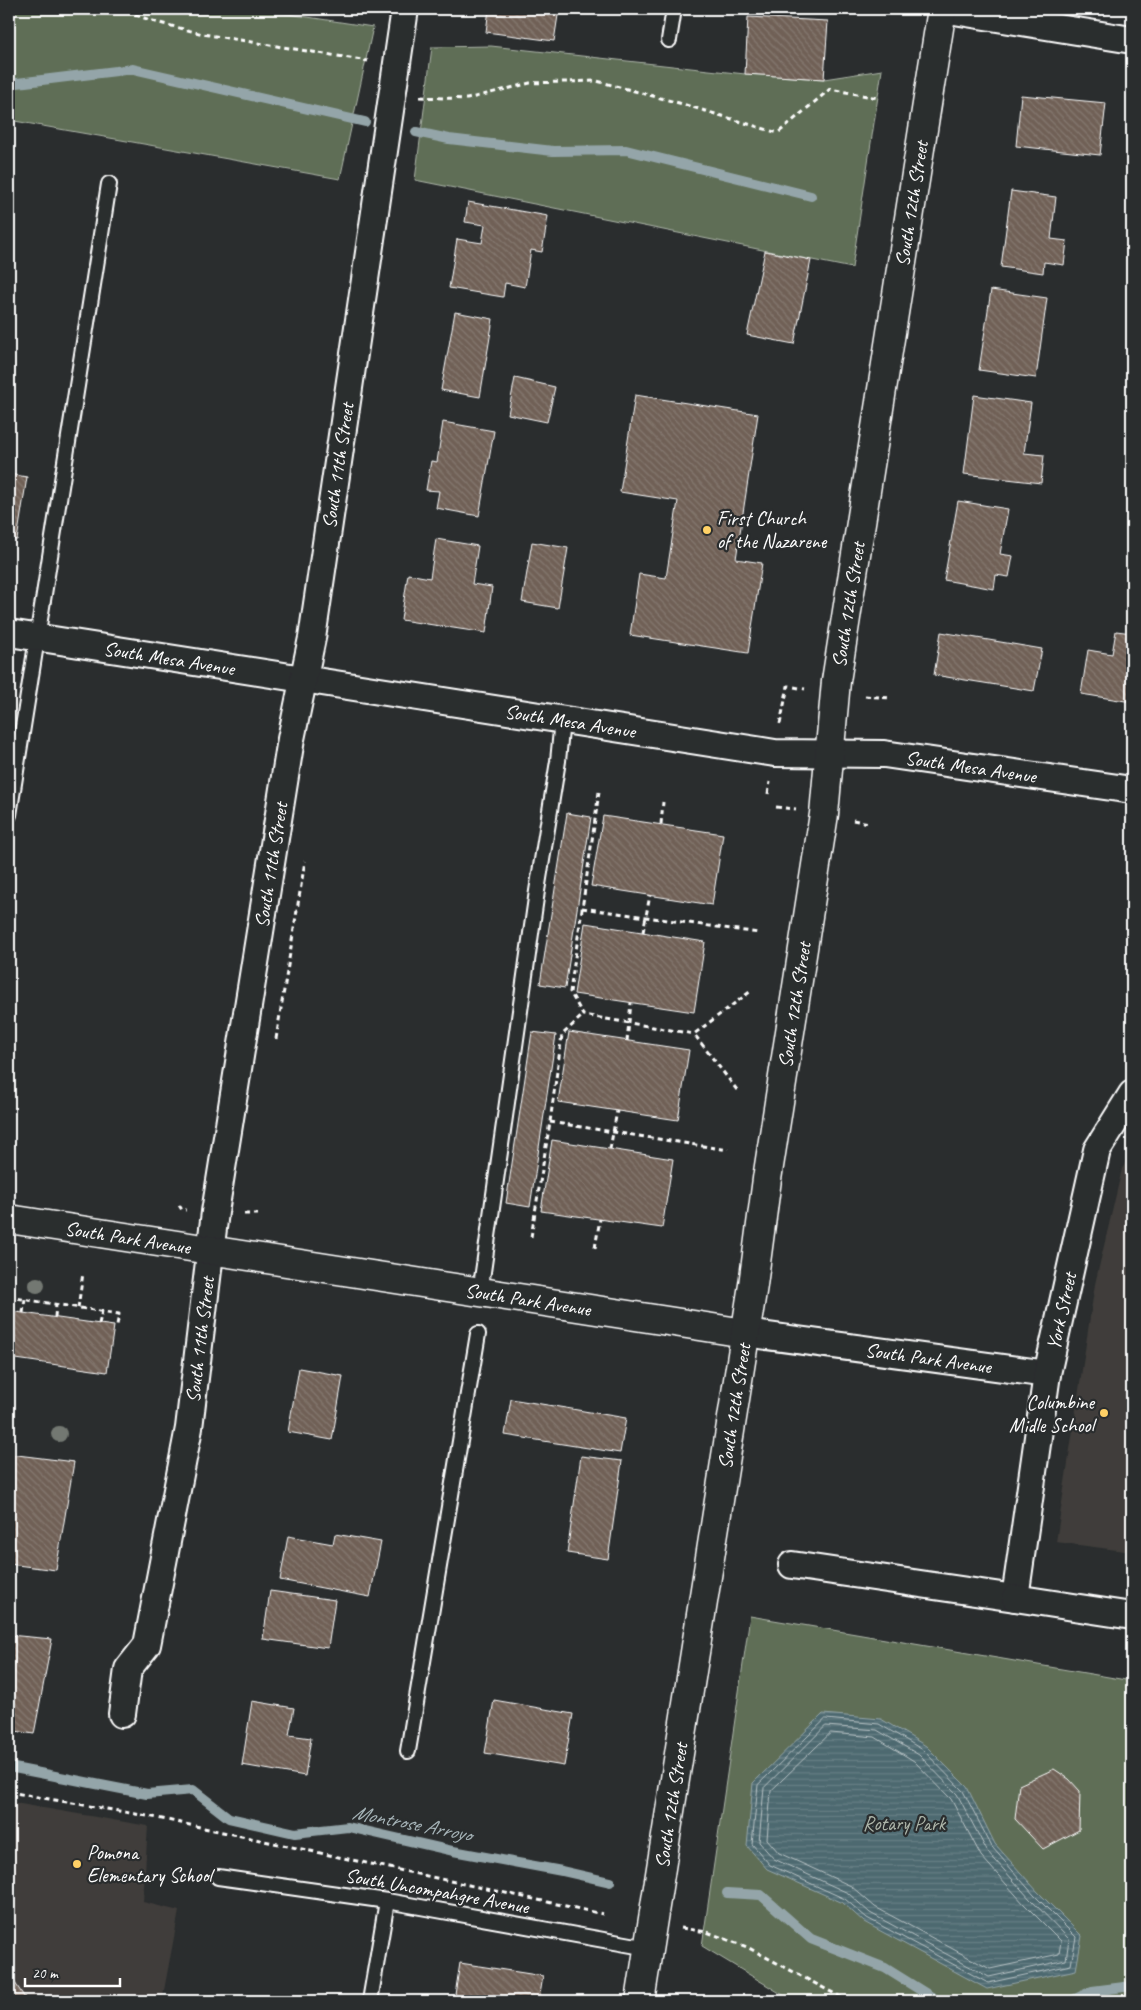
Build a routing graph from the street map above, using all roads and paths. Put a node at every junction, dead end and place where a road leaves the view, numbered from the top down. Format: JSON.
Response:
{"nodes":[{"id":1,"x":118,"y":9,"type":"edge"},
{"id":2,"x":405,"y":9,"type":"edge"},
{"id":3,"x":674,"y":9,"type":"edge"},
{"id":4,"x":942,"y":9,"type":"edge"},
{"id":5,"x":669,"y":40,"type":"dead end"},
{"id":6,"x":1132,"y":40,"type":"edge"},
{"id":7,"x":395,"y":77,"type":"junction"},
{"id":8,"x":878,"y":98,"type":"dead end"},
{"id":9,"x":109,"y":184,"type":"dead end"},
{"id":10,"x":9,"y":634,"type":"edge"},
{"id":11,"x":36,"y":638,"type":"junction"},
{"id":12,"x":304,"y":680,"type":"junction"},
{"id":13,"x":562,"y":720,"type":"junction"},
{"id":14,"x":828,"y":754,"type":"junction"},
{"id":15,"x":1132,"y":790,"type":"edge"},
{"id":16,"x":599,"y":792,"type":"dead end"},
{"id":17,"x":663,"y":802,"type":"dead end"},
{"id":18,"x":9,"y":816,"type":"edge"},
{"id":19,"x":660,"y":824,"type":"dead end"},
{"id":20,"x":305,"y":860,"type":"dead end"},
{"id":21,"x":650,"y":895,"type":"dead end"},
{"id":22,"x":582,"y":908,"type":"junction"},
{"id":23,"x":646,"y":916,"type":"junction"},
{"id":24,"x":643,"y":932,"type":"dead end"},
{"id":25,"x":759,"y":933,"type":"dead end"},
{"id":26,"x":751,"y":992,"type":"dead end"},
{"id":27,"x":631,"y":1003,"type":"dead end"},
{"id":28,"x":583,"y":1015,"type":"junction"},
{"id":29,"x":629,"y":1023,"type":"junction"},
{"id":30,"x":694,"y":1034,"type":"junction"},
{"id":31,"x":276,"y":1039,"type":"dead end"},
{"id":32,"x":627,"y":1041,"type":"dead end"},
{"id":33,"x":736,"y":1090,"type":"dead end"},
{"id":34,"x":1132,"y":1094,"type":"edge"},
{"id":35,"x":618,"y":1111,"type":"dead end"},
{"id":36,"x":550,"y":1122,"type":"junction"},
{"id":37,"x":613,"y":1132,"type":"junction"},
{"id":38,"x":610,"y":1149,"type":"dead end"},
{"id":39,"x":728,"y":1150,"type":"dead end"},
{"id":40,"x":9,"y":1219,"type":"edge"},
{"id":41,"x":600,"y":1219,"type":"dead end"},
{"id":42,"x":531,"y":1237,"type":"dead end"},
{"id":43,"x":595,"y":1248,"type":"dead end"},
{"id":44,"x":210,"y":1251,"type":"junction"},
{"id":45,"x":83,"y":1273,"type":"dead end"},
{"id":46,"x":480,"y":1293,"type":"junction"},
{"id":47,"x":9,"y":1296,"type":"edge"},
{"id":48,"x":25,"y":1299,"type":"junction"},
{"id":49,"x":56,"y":1305,"type":"junction"},
{"id":50,"x":78,"y":1308,"type":"junction"},
{"id":51,"x":102,"y":1311,"type":"junction"},
{"id":52,"x":23,"y":1313,"type":"dead end"},
{"id":53,"x":54,"y":1317,"type":"dead end"},
{"id":54,"x":99,"y":1324,"type":"dead end"},
{"id":55,"x":117,"y":1325,"type":"dead end"},
{"id":56,"x":745,"y":1333,"type":"junction"},
{"id":57,"x":478,"y":1334,"type":"dead end"},
{"id":58,"x":1047,"y":1374,"type":"junction"},
{"id":59,"x":792,"y":1565,"type":"dead end"},
{"id":60,"x":1015,"y":1598,"type":"junction"},
{"id":61,"x":1132,"y":1616,"type":"edge"},
{"id":62,"x":122,"y":1714,"type":"dead end"},
{"id":63,"x":408,"y":1751,"type":"dead end"},
{"id":64,"x":9,"y":1792,"type":"edge"},
{"id":65,"x":218,"y":1877,"type":"dead end"},
{"id":66,"x":387,"y":1901,"type":"junction"},
{"id":67,"x":592,"y":1911,"type":"dead end"},
{"id":68,"x":1132,"y":1921,"type":"edge"},
{"id":69,"x":679,"y":1928,"type":"dead end"},
{"id":70,"x":648,"y":1948,"type":"junction"},
{"id":71,"x":1132,"y":1955,"type":"edge"},
{"id":72,"x":370,"y":2001,"type":"edge"},
{"id":73,"x":640,"y":2001,"type":"edge"},
{"id":74,"x":848,"y":2001,"type":"edge"}],
"edges":[{"from":1,"to":7,"type":"path"},
{"from":2,"to":7,"type":"street","name":"South 11th Street"},
{"from":3,"to":5,"type":"lane"},
{"from":4,"to":6,"type":"street"},
{"from":4,"to":14,"type":"street","name":"South 12th Street"},
{"from":7,"to":8,"type":"path"},
{"from":7,"to":12,"type":"street","name":"South 11th Street"},
{"from":9,"to":11,"type":"lane"},
{"from":10,"to":11,"type":"street","name":"South Mesa Avenue"},
{"from":11,"to":12,"type":"street","name":"South Mesa Avenue"},
{"from":11,"to":18,"type":"lane"},
{"from":12,"to":13,"type":"street","name":"South Mesa Avenue"},
{"from":12,"to":44,"type":"street","name":"South 11th Street"},
{"from":13,"to":14,"type":"street","name":"South Mesa Avenue"},
{"from":13,"to":46,"type":"lane"},
{"from":14,"to":15,"type":"street","name":"South Mesa Avenue"},
{"from":14,"to":56,"type":"street","name":"South 12th Street"},
{"from":16,"to":22,"type":"path"},
{"from":17,"to":19,"type":"path"},
{"from":20,"to":31,"type":"path"},
{"from":21,"to":23,"type":"path"},
{"from":22,"to":23,"type":"path"},
{"from":22,"to":28,"type":"path"},
{"from":23,"to":24,"type":"path"},
{"from":23,"to":25,"type":"path"},
{"from":26,"to":30,"type":"path"},
{"from":27,"to":29,"type":"path"},
{"from":28,"to":29,"type":"path"},
{"from":28,"to":36,"type":"path"},
{"from":29,"to":30,"type":"path"},
{"from":29,"to":32,"type":"path"},
{"from":30,"to":33,"type":"path"},
{"from":34,"to":58,"type":"street","name":"York Street"},
{"from":35,"to":37,"type":"path"},
{"from":36,"to":37,"type":"path"},
{"from":36,"to":42,"type":"path"},
{"from":37,"to":38,"type":"path"},
{"from":37,"to":39,"type":"path"},
{"from":40,"to":44,"type":"street","name":"South Park Avenue"},
{"from":41,"to":43,"type":"path"},
{"from":44,"to":46,"type":"street","name":"South Park Avenue"},
{"from":44,"to":62,"type":"street","name":"South 11th Street"},
{"from":45,"to":50,"type":"path"},
{"from":46,"to":56,"type":"street","name":"South Park Avenue"},
{"from":47,"to":48,"type":"path"},
{"from":48,"to":49,"type":"path"},
{"from":48,"to":52,"type":"path"},
{"from":49,"to":50,"type":"path"},
{"from":49,"to":53,"type":"path"},
{"from":50,"to":51,"type":"path"},
{"from":51,"to":54,"type":"path"},
{"from":51,"to":55,"type":"path"},
{"from":56,"to":58,"type":"street","name":"South Park Avenue"},
{"from":56,"to":70,"type":"street","name":"South 12th Street"},
{"from":57,"to":63,"type":"lane"},
{"from":58,"to":60,"type":"street","name":"York Street"},
{"from":59,"to":60,"type":"street"},
{"from":60,"to":61,"type":"street"},
{"from":64,"to":67,"type":"path"},
{"from":65,"to":66,"type":"lane","name":"South Uncompahgre Avenue"},
{"from":66,"to":70,"type":"lane","name":"South Uncompahgre Avenue"},
{"from":66,"to":72,"type":"lane"},
{"from":68,"to":71,"type":"path"},
{"from":69,"to":74,"type":"path"},
{"from":70,"to":73,"type":"street","name":"South 12th Street"}]}
